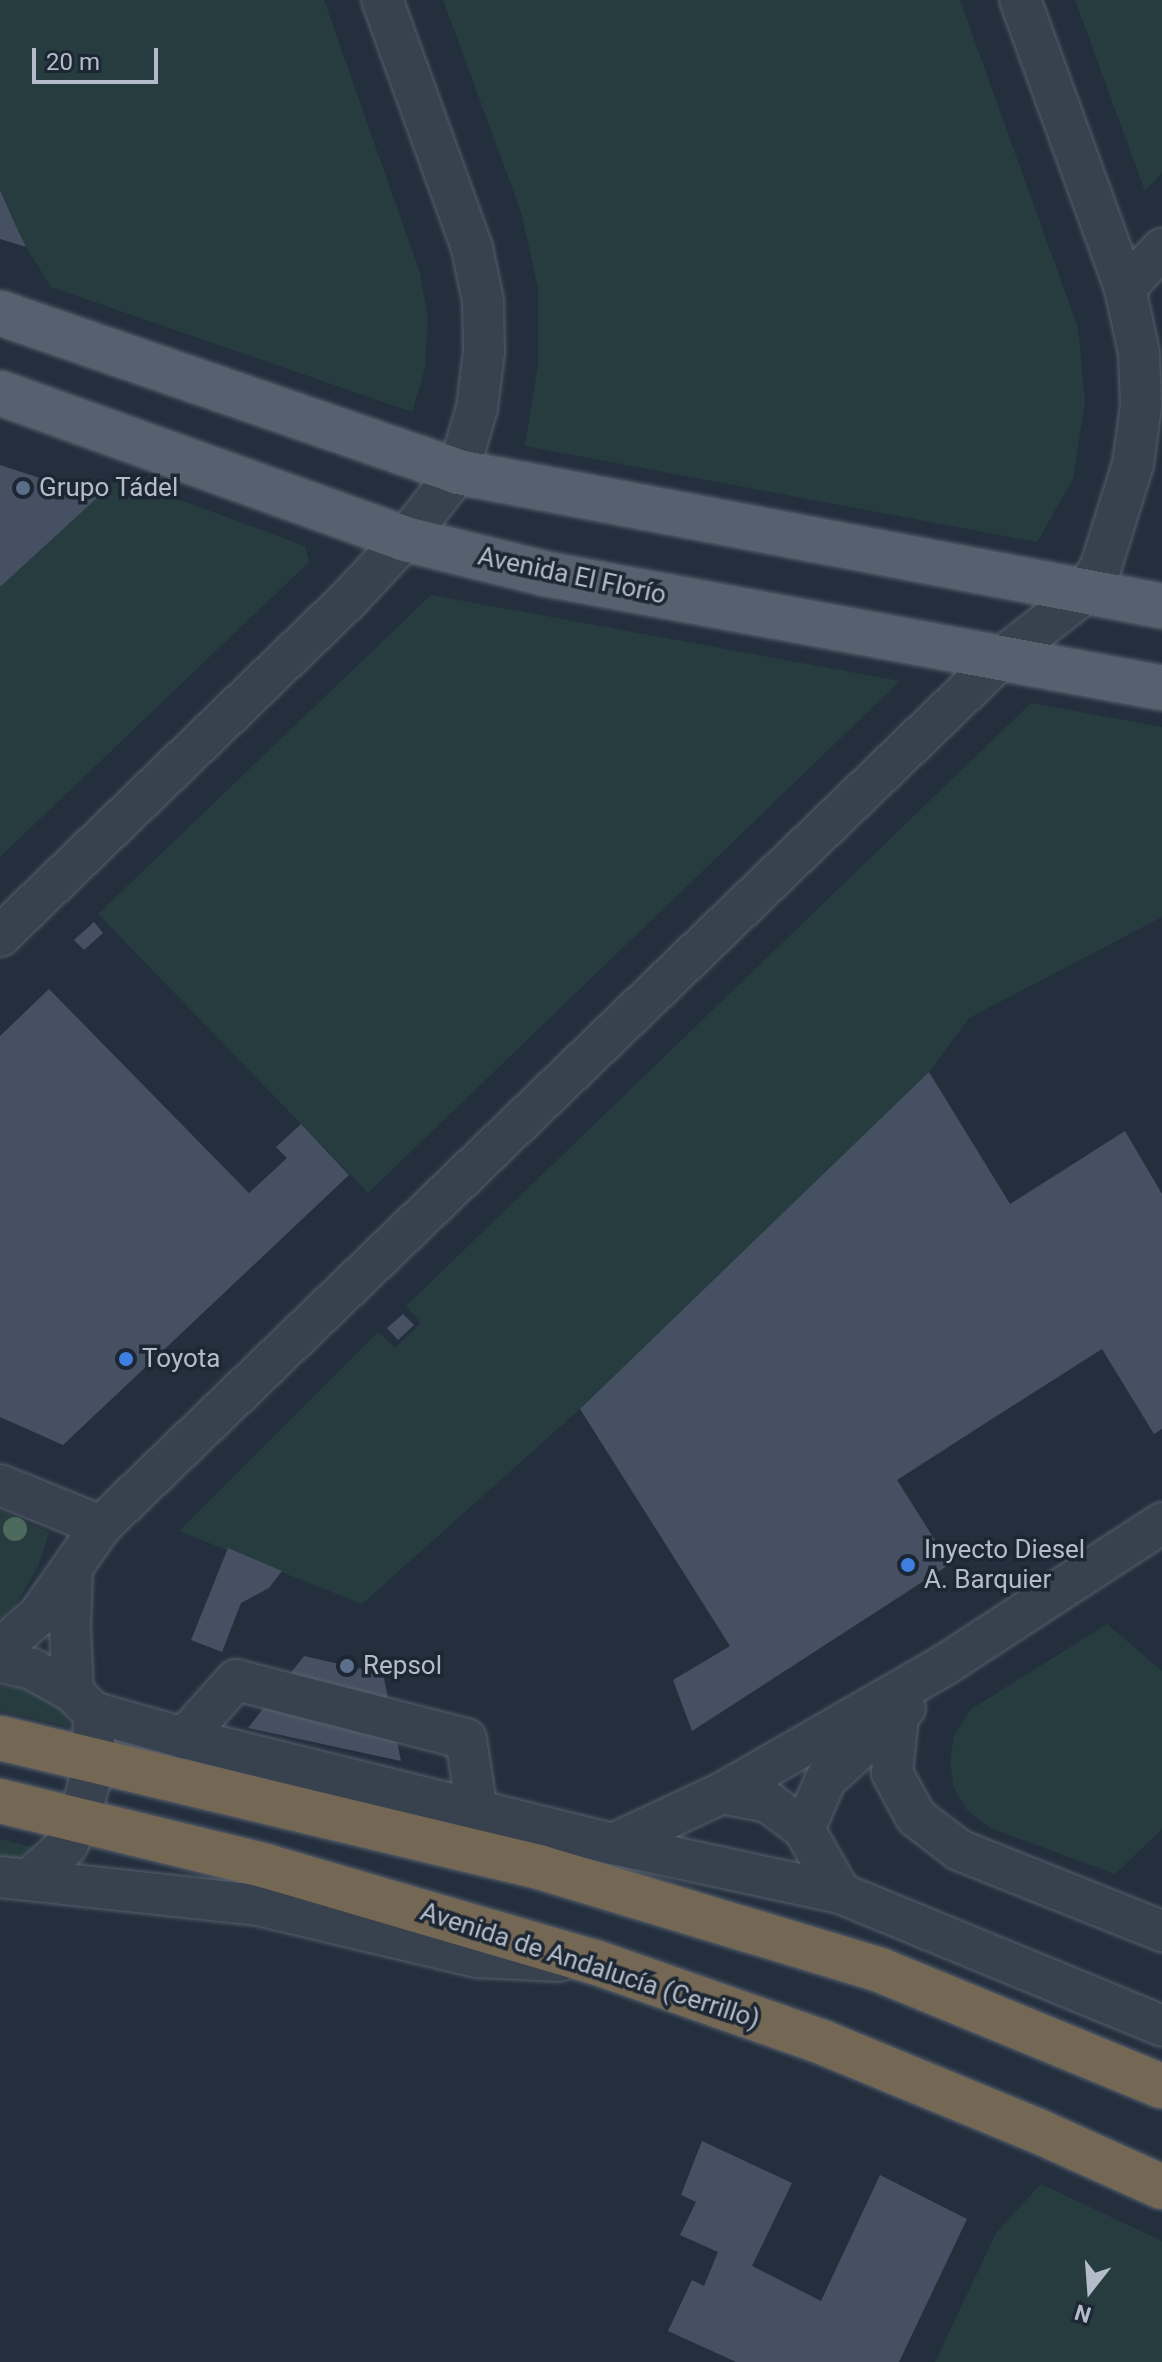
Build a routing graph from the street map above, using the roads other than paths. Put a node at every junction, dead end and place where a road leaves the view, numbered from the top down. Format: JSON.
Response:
{"nodes":[{"id":1,"x":382,"y":0,"type":"edge"},
{"id":2,"x":1020,"y":0,"type":"edge"},
{"id":3,"x":1162,"y":249,"type":"edge"},
{"id":4,"x":1125,"y":288,"type":"junction"},
{"id":5,"x":0,"y":313,"type":"edge"},
{"id":6,"x":0,"y":393,"type":"edge"},
{"id":7,"x":458,"y":472,"type":"junction"},
{"id":8,"x":405,"y":539,"type":"junction"},
{"id":9,"x":1086,"y":592,"type":"junction"},
{"id":10,"x":1162,"y":606,"type":"edge"},
{"id":11,"x":1000,"y":659,"type":"junction"},
{"id":12,"x":1162,"y":688,"type":"edge"},
{"id":13,"x":0,"y":936,"type":"edge"},
{"id":14,"x":0,"y":1485,"type":"edge"},
{"id":15,"x":1162,"y":1523,"type":"edge"},
{"id":16,"x":101,"y":1526,"type":"junction"},
{"id":17,"x":72,"y":1572,"type":"junction"},
{"id":18,"x":0,"y":1649,"type":"edge"},
{"id":19,"x":0,"y":1662,"type":"edge"},
{"id":20,"x":946,"y":1664,"type":"junction"},
{"id":21,"x":83,"y":1702,"type":"junction"},
{"id":22,"x":898,"y":1716,"type":"junction"},
{"id":23,"x":193,"y":1729,"type":"junction"},
{"id":24,"x":0,"y":1738,"type":"edge"},
{"id":25,"x":95,"y":1761,"type":"junction"},
{"id":26,"x":722,"y":1793,"type":"junction"},
{"id":27,"x":474,"y":1798,"type":"junction"},
{"id":28,"x":0,"y":1801,"type":"edge"},
{"id":29,"x":79,"y":1820,"type":"junction"},
{"id":30,"x":804,"y":1829,"type":"junction"},
{"id":31,"x":613,"y":1844,"type":"junction"},
{"id":32,"x":15,"y":1878,"type":"edge"},
{"id":33,"x":840,"y":1893,"type":"junction"},
{"id":34,"x":1162,"y":1931,"type":"edge"},
{"id":35,"x":595,"y":1962,"type":"junction"},
{"id":36,"x":1161,"y":2026,"type":"edge"},
{"id":37,"x":1162,"y":2086,"type":"edge"},
{"id":38,"x":1162,"y":2187,"type":"edge"}],
"edges":[{"from":1,"to":7,"type":"street"},
{"from":2,"to":4,"type":"street"},
{"from":3,"to":4,"type":"street"},
{"from":4,"to":9,"type":"street"},
{"from":5,"to":7,"type":"main road"},
{"from":6,"to":8,"type":"main road","name":"Avenida El Florío"},
{"from":7,"to":8,"type":"street"},
{"from":7,"to":9,"type":"main road"},
{"from":8,"to":11,"type":"main road","name":"Avenida El Florío"},
{"from":8,"to":13,"type":"street"},
{"from":9,"to":10,"type":"main road"},
{"from":9,"to":11,"type":"street"},
{"from":11,"to":12,"type":"main road","name":"Avenida El Florío"},
{"from":11,"to":16,"type":"street"},
{"from":14,"to":16,"type":"street"},
{"from":15,"to":20,"type":"street"},
{"from":16,"to":17,"type":"street"},
{"from":17,"to":18,"type":"street"},
{"from":17,"to":21,"type":"street"},
{"from":19,"to":21,"type":"street"},
{"from":20,"to":22,"type":"street"},
{"from":20,"to":26,"type":"street"},
{"from":21,"to":23,"type":"street"},
{"from":21,"to":25,"type":"street"},
{"from":22,"to":30,"type":"street"},
{"from":22,"to":34,"type":"street"},
{"from":23,"to":27,"type":"street"},
{"from":23,"to":27,"type":"street"},
{"from":24,"to":25,"type":"highway"},
{"from":25,"to":29,"type":"street"},
{"from":25,"to":37,"type":"highway"},
{"from":26,"to":30,"type":"street"},
{"from":26,"to":31,"type":"street"},
{"from":27,"to":31,"type":"street"},
{"from":28,"to":29,"type":"highway","name":"Avenida de Andalucía (Cerrillo)"},
{"from":29,"to":32,"type":"street"},
{"from":29,"to":35,"type":"highway","name":"Avenida de Andalucía (Cerrillo)"},
{"from":30,"to":33,"type":"street"},
{"from":31,"to":33,"type":"street"},
{"from":32,"to":35,"type":"street"},
{"from":33,"to":36,"type":"street"},
{"from":35,"to":38,"type":"highway","name":"Avenida de Andalucía (Cerrillo)"}]}
